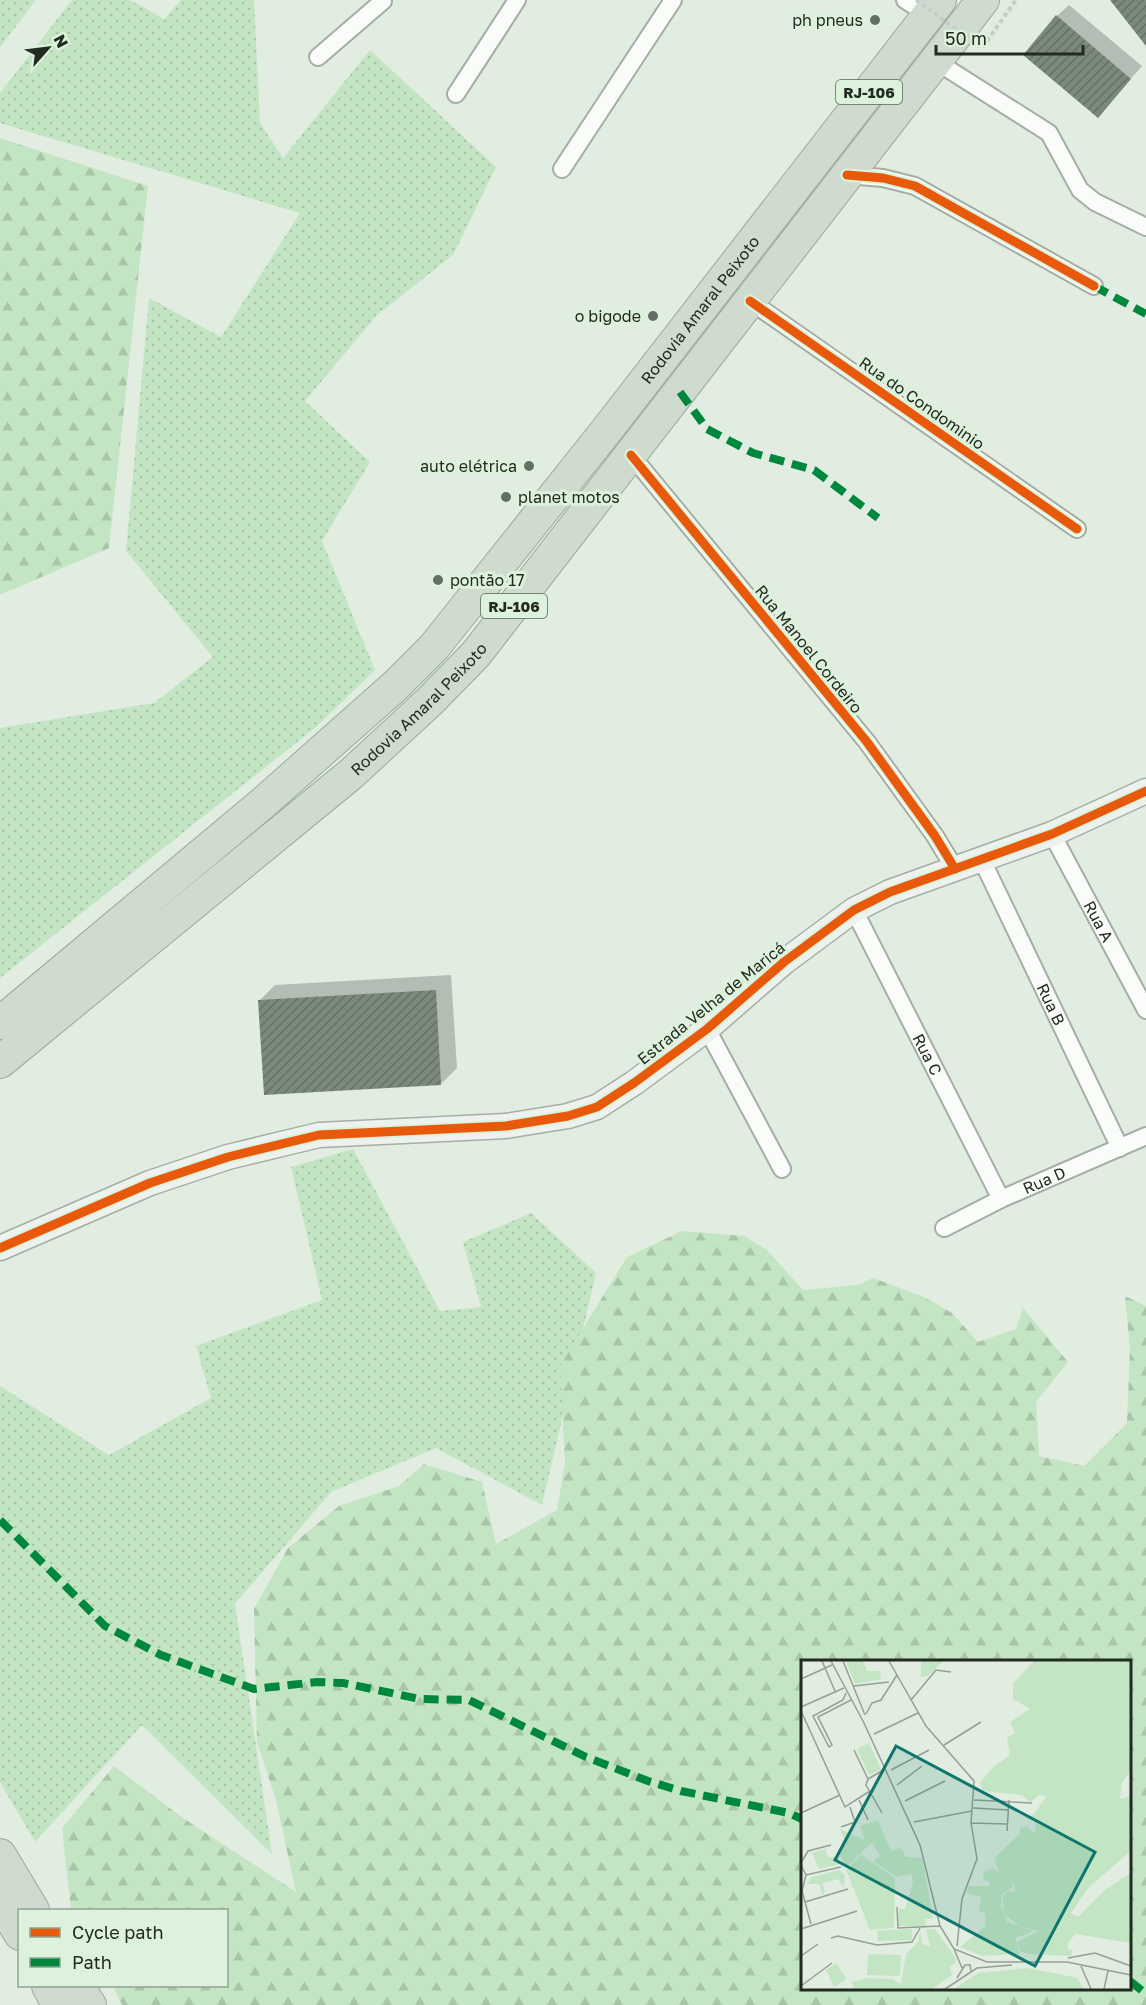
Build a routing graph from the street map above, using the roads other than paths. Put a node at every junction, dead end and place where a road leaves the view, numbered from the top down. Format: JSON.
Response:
{"nodes":[{"id":1,"x":383,"y":0,"type":"edge"},
{"id":2,"x":517,"y":0,"type":"edge"},
{"id":3,"x":672,"y":0,"type":"edge"},
{"id":4,"x":983,"y":0,"type":"edge"},
{"id":5,"x":922,"y":4,"type":"edge"},
{"id":6,"x":318,"y":57,"type":"dead end"},
{"id":7,"x":937,"y":62,"type":"junction"},
{"id":8,"x":456,"y":94,"type":"dead end"},
{"id":9,"x":562,"y":169,"type":"dead end"},
{"id":10,"x":848,"y":174,"type":"junction"},
{"id":11,"x":1146,"y":227,"type":"edge"},
{"id":12,"x":1094,"y":286,"type":"dead end"},
{"id":13,"x":750,"y":301,"type":"junction"},
{"id":14,"x":631,"y":455,"type":"junction"},
{"id":15,"x":1077,"y":529,"type":"dead end"},
{"id":16,"x":1146,"y":791,"type":"edge"},
{"id":17,"x":1052,"y":834,"type":"junction"},
{"id":18,"x":982,"y":860,"type":"junction"},
{"id":19,"x":955,"y":869,"type":"junction"},
{"id":20,"x":854,"y":910,"type":"junction"},
{"id":21,"x":1146,"y":1010,"type":"edge"},
{"id":22,"x":0,"y":1023,"type":"edge"},
{"id":23,"x":706,"y":1029,"type":"junction"},
{"id":24,"x":0,"y":1062,"type":"edge"},
{"id":25,"x":1146,"y":1136,"type":"edge"},
{"id":26,"x":1120,"y":1148,"type":"junction"},
{"id":27,"x":782,"y":1169,"type":"dead end"},
{"id":28,"x":1001,"y":1199,"type":"junction"},
{"id":29,"x":944,"y":1228,"type":"dead end"},
{"id":30,"x":0,"y":1248,"type":"edge"},
{"id":31,"x":0,"y":1855,"type":"edge"},
{"id":32,"x":0,"y":1900,"type":"edge"},
{"id":33,"x":32,"y":1909,"type":"edge"},
{"id":34,"x":18,"y":1931,"type":"edge"},
{"id":35,"x":49,"y":1987,"type":"edge"},
{"id":36,"x":79,"y":1987,"type":"edge"},
{"id":37,"x":58,"y":2005,"type":"edge"},
{"id":38,"x":90,"y":2005,"type":"edge"}],
"edges":[{"from":1,"to":6,"type":"street"},
{"from":2,"to":8,"type":"street"},
{"from":3,"to":9,"type":"street"},
{"from":4,"to":7,"type":"highway","name":"Rodovia Amaral Peixoto","number":"RJ-106"},
{"from":5,"to":22,"type":"highway","name":"Rodovia Amaral Peixoto","number":"RJ-106"},
{"from":7,"to":10,"type":"highway","name":"Rodovia Amaral Peixoto","number":"RJ-106"},
{"from":7,"to":11,"type":"street"},
{"from":10,"to":12,"type":"street"},
{"from":10,"to":13,"type":"highway","name":"Rodovia Amaral Peixoto","number":"RJ-106"},
{"from":13,"to":14,"type":"highway","name":"Rodovia Amaral Peixoto","number":"RJ-106"},
{"from":13,"to":15,"type":"street","name":"Rua do Condominio"},
{"from":14,"to":19,"type":"street","name":"Rua Manoel Cordeiro"},
{"from":14,"to":24,"type":"highway","name":"Rodovia Amaral Peixoto","number":"RJ-106"},
{"from":16,"to":17,"type":"street","name":"Estrada Velha de Maricá"},
{"from":17,"to":18,"type":"street","name":"Estrada Velha de Maricá"},
{"from":17,"to":21,"type":"street","name":"Rua A"},
{"from":18,"to":19,"type":"street","name":"Estrada Velha de Maricá"},
{"from":18,"to":26,"type":"street","name":"Rua B"},
{"from":19,"to":20,"type":"street","name":"Estrada Velha de Maricá"},
{"from":20,"to":23,"type":"street","name":"Estrada Velha de Maricá"},
{"from":20,"to":28,"type":"street","name":"Rua C"},
{"from":23,"to":27,"type":"street"},
{"from":23,"to":30,"type":"street","name":"Estrada Velha de Maricá"},
{"from":25,"to":26,"type":"street","name":"Rua D"},
{"from":26,"to":28,"type":"street","name":"Rua D"},
{"from":28,"to":29,"type":"street","name":"Rua D"},
{"from":31,"to":33,"type":"highway"},
{"from":32,"to":34,"type":"highway"},
{"from":35,"to":37,"type":"highway"},
{"from":36,"to":38,"type":"highway"}]}
